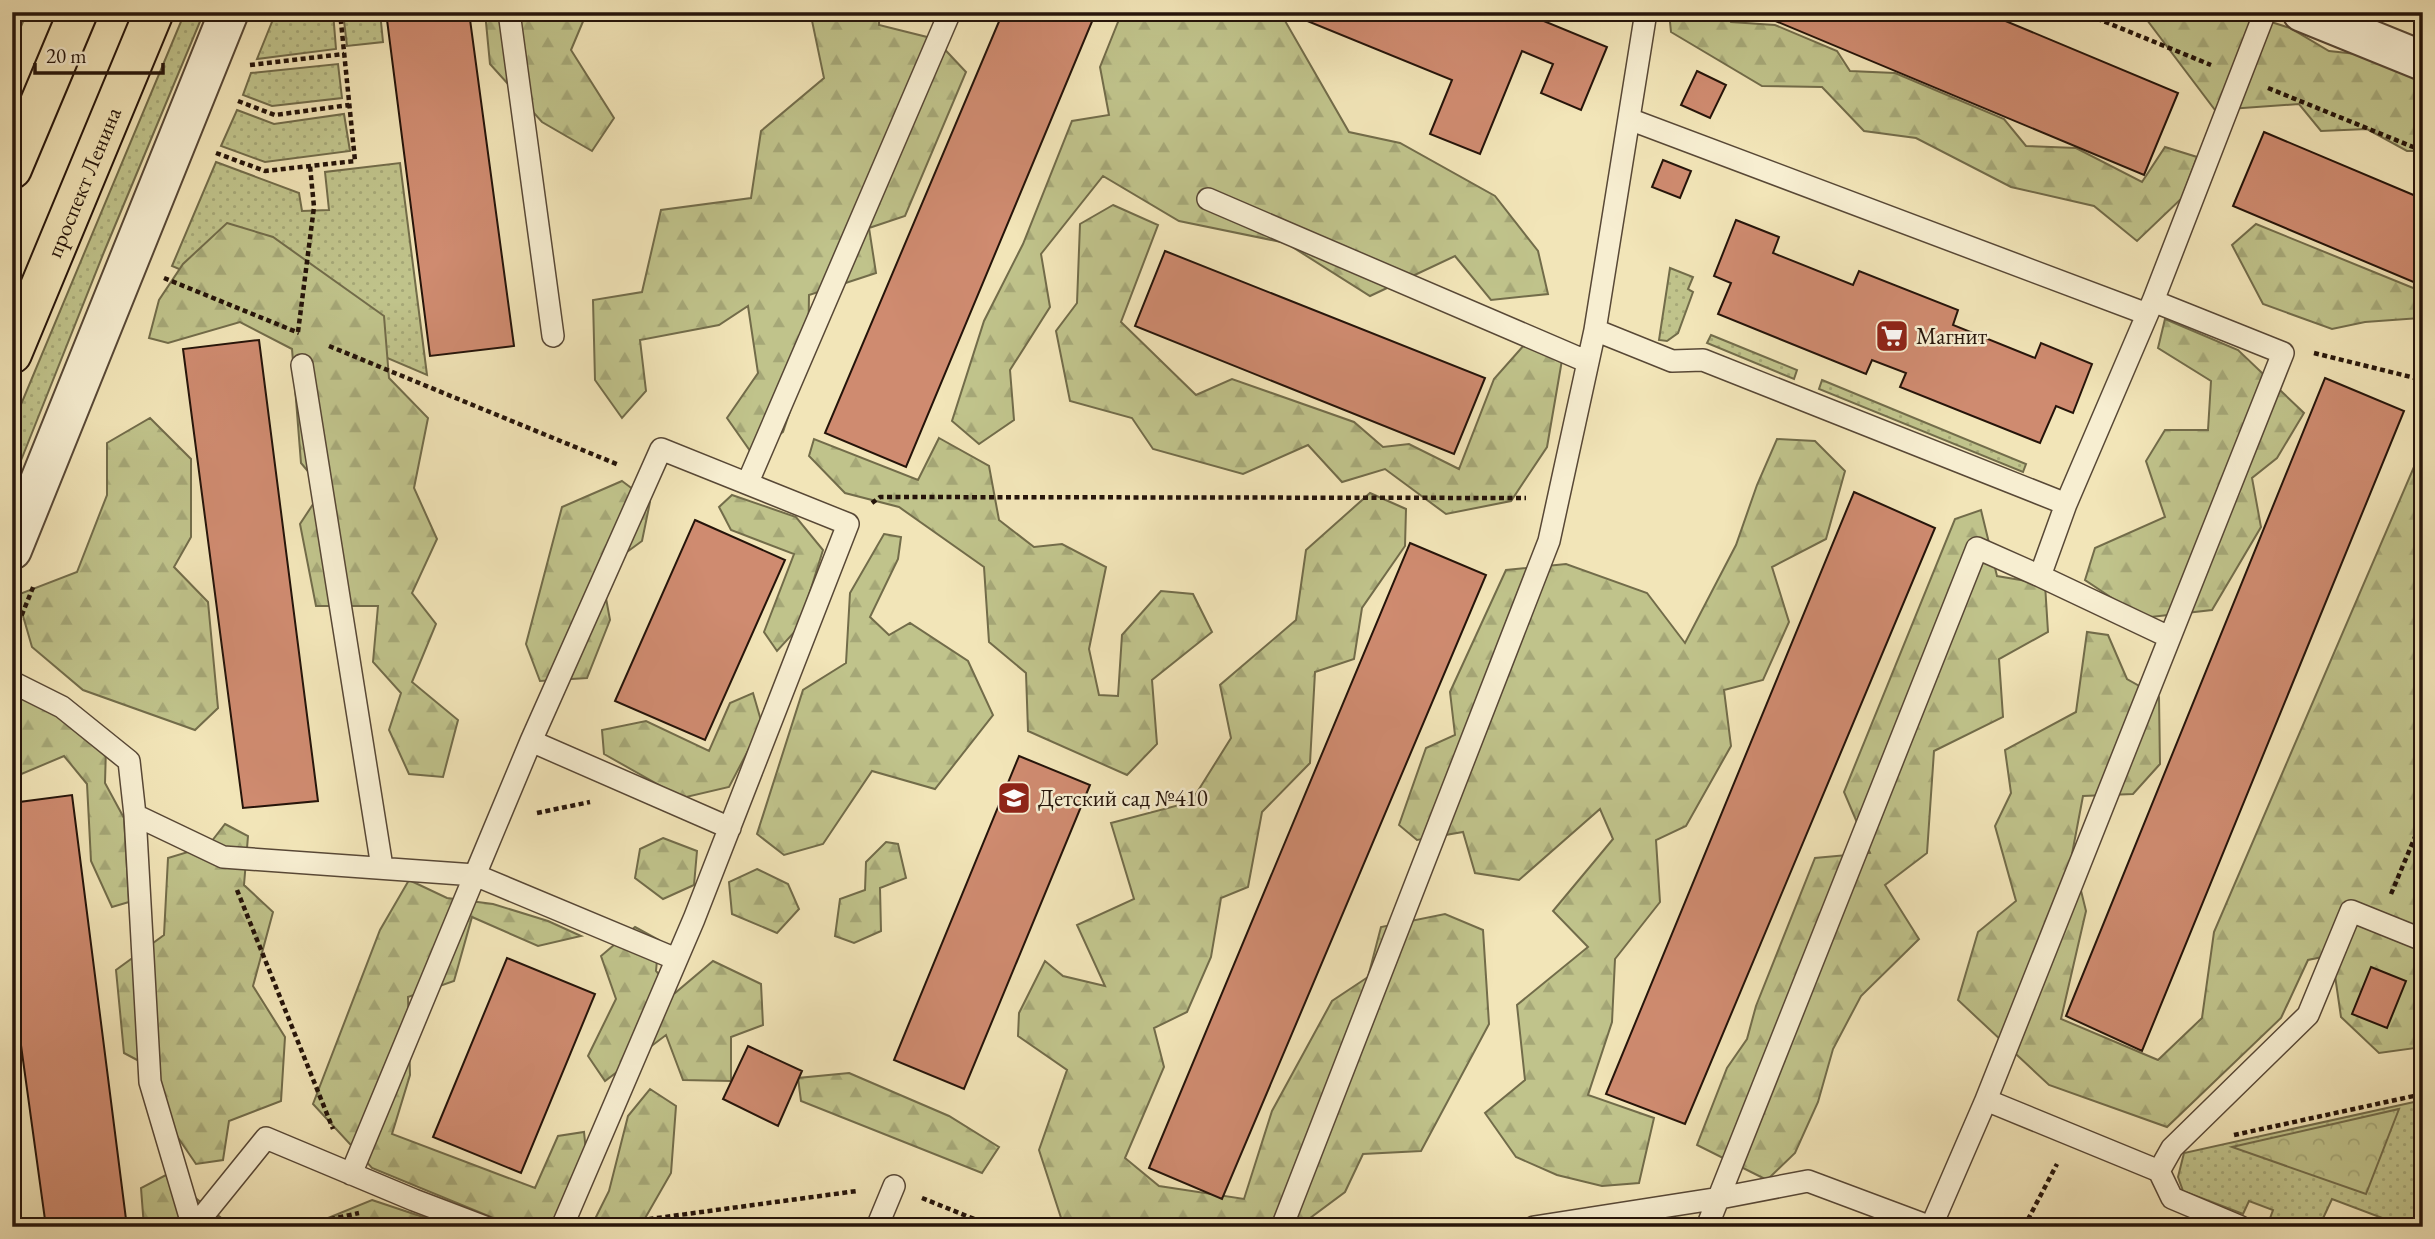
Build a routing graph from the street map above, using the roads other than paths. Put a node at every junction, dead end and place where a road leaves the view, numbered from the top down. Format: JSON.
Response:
{"nodes":[{"id":1,"x":78,"y":12,"type":"edge"},
{"id":2,"x":154,"y":12,"type":"edge"},
{"id":3,"x":229,"y":12,"type":"edge"},
{"id":4,"x":509,"y":12,"type":"edge"},
{"id":5,"x":950,"y":12,"type":"edge"},
{"id":6,"x":1646,"y":12,"type":"edge"},
{"id":7,"x":2265,"y":12,"type":"edge"},
{"id":8,"x":2302,"y":12,"type":"edge"},
{"id":9,"x":2423,"y":61,"type":"edge"},
{"id":10,"x":1629,"y":120,"type":"junction"},
{"id":11,"x":12,"y":169,"type":"edge"},
{"id":12,"x":1208,"y":199,"type":"dead end"},
{"id":13,"x":2150,"y":308,"type":"junction"},
{"id":14,"x":1595,"y":330,"type":"junction"},
{"id":15,"x":553,"y":336,"type":"dead end"},
{"id":16,"x":12,"y":354,"type":"edge"},
{"id":17,"x":1588,"y":362,"type":"junction"},
{"id":18,"x":302,"y":365,"type":"dead end"},
{"id":19,"x":748,"y":482,"type":"junction"},
{"id":20,"x":2066,"y":504,"type":"junction"},
{"id":21,"x":12,"y":550,"type":"edge"},
{"id":22,"x":2040,"y":576,"type":"junction"},
{"id":23,"x":2169,"y":637,"type":"junction"},
{"id":24,"x":12,"y":682,"type":"edge"},
{"id":25,"x":531,"y":741,"type":"junction"},
{"id":26,"x":135,"y":815,"type":"junction"},
{"id":27,"x":730,"y":828,"type":"junction"},
{"id":28,"x":382,"y":867,"type":"junction"},
{"id":29,"x":475,"y":875,"type":"junction"},
{"id":30,"x":2423,"y":940,"type":"edge"},
{"id":31,"x":676,"y":959,"type":"junction"},
{"id":32,"x":1986,"y":1100,"type":"junction"},
{"id":33,"x":2159,"y":1171,"type":"junction"},
{"id":34,"x":351,"y":1174,"type":"junction"},
{"id":35,"x":894,"y":1186,"type":"road end"},
{"id":36,"x":1720,"y":1198,"type":"junction"},
{"id":37,"x":193,"y":1227,"type":"edge"},
{"id":38,"x":485,"y":1227,"type":"edge"},
{"id":39,"x":562,"y":1227,"type":"edge"},
{"id":40,"x":877,"y":1227,"type":"edge"},
{"id":41,"x":1282,"y":1227,"type":"edge"},
{"id":42,"x":1534,"y":1227,"type":"edge"},
{"id":43,"x":1707,"y":1227,"type":"edge"},
{"id":44,"x":2241,"y":1227,"type":"edge"}],
"edges":[{"from":1,"to":11,"type":"main road"},
{"from":2,"to":16,"type":"main road","name":"проспект Ленина"},
{"from":3,"to":21,"type":"street"},
{"from":4,"to":15,"type":"lane"},
{"from":5,"to":19,"type":"lane"},
{"from":6,"to":10,"type":"lane"},
{"from":7,"to":13,"type":"lane"},
{"from":8,"to":9,"type":"street"},
{"from":10,"to":13,"type":"lane"},
{"from":10,"to":14,"type":"lane"},
{"from":12,"to":17,"type":"lane"},
{"from":13,"to":20,"type":"lane"},
{"from":13,"to":23,"type":"lane"},
{"from":14,"to":17,"type":"lane"},
{"from":14,"to":20,"type":"lane"},
{"from":17,"to":41,"type":"lane"},
{"from":18,"to":28,"type":"lane"},
{"from":19,"to":25,"type":"lane"},
{"from":19,"to":27,"type":"lane"},
{"from":20,"to":22,"type":"lane"},
{"from":22,"to":23,"type":"lane"},
{"from":22,"to":36,"type":"lane"},
{"from":23,"to":32,"type":"lane"},
{"from":24,"to":26,"type":"lane"},
{"from":25,"to":27,"type":"lane"},
{"from":25,"to":29,"type":"lane"},
{"from":26,"to":28,"type":"lane"},
{"from":26,"to":37,"type":"lane"},
{"from":27,"to":31,"type":"lane"},
{"from":28,"to":29,"type":"lane"},
{"from":29,"to":31,"type":"lane"},
{"from":29,"to":34,"type":"lane"},
{"from":30,"to":33,"type":"lane"},
{"from":31,"to":39,"type":"lane"},
{"from":32,"to":33,"type":"lane"},
{"from":32,"to":36,"type":"lane"},
{"from":33,"to":44,"type":"lane"},
{"from":34,"to":37,"type":"lane"},
{"from":34,"to":38,"type":"lane"},
{"from":35,"to":40,"type":"lane"},
{"from":36,"to":42,"type":"lane"},
{"from":36,"to":43,"type":"lane"}]}
